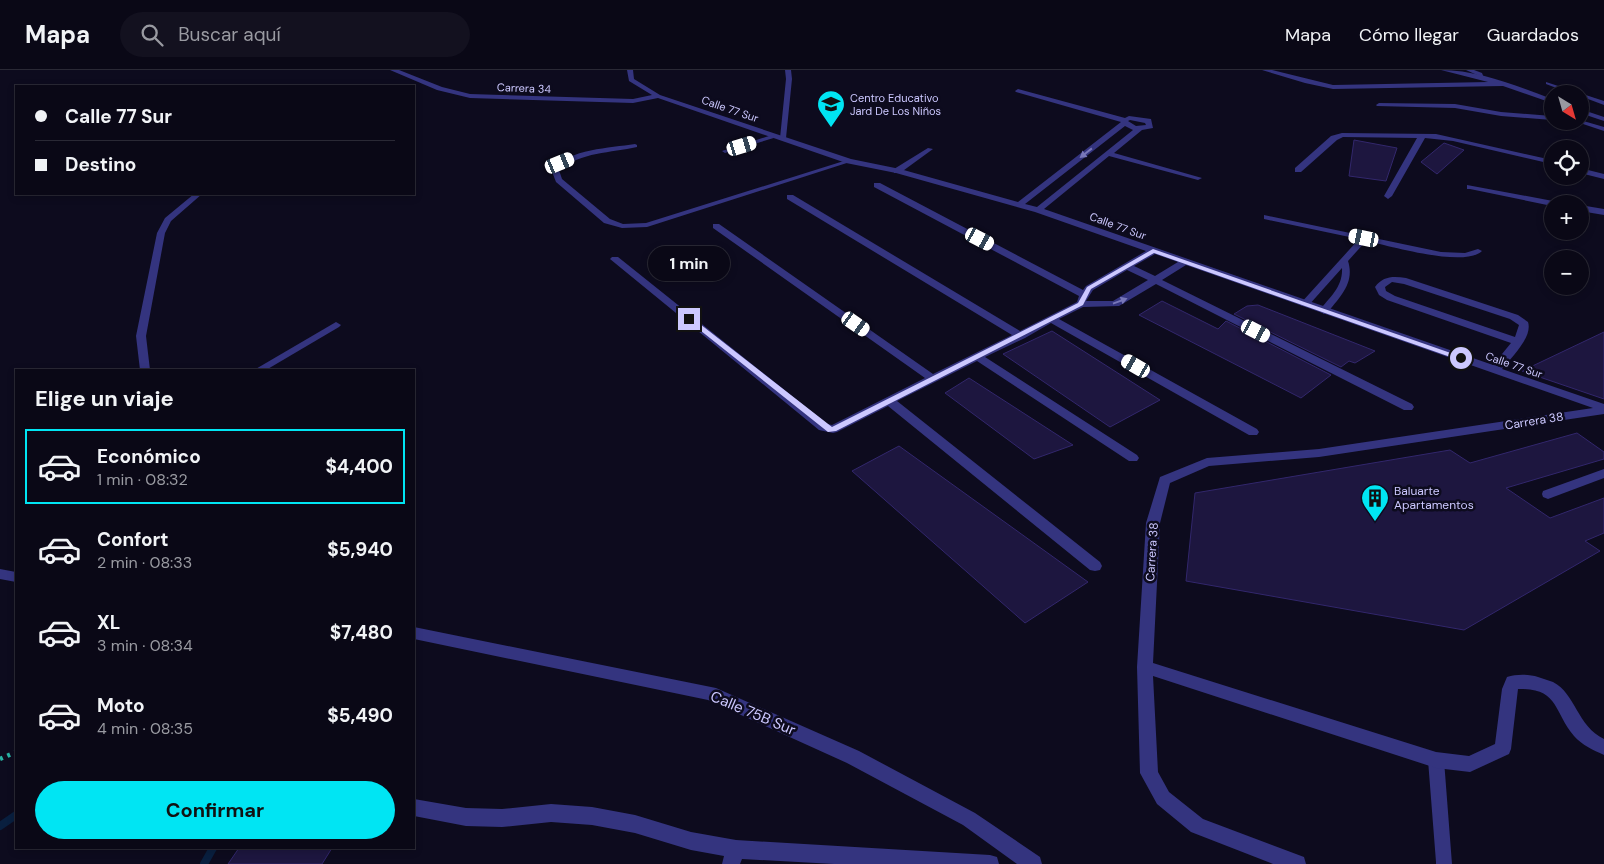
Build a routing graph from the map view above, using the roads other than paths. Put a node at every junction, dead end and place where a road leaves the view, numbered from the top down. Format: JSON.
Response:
{"nodes":[{"id":1,"x":393,"y":70,"type":"edge"},
{"id":2,"x":630,"y":70,"type":"edge"},
{"id":3,"x":788,"y":70,"type":"edge"},
{"id":4,"x":1265,"y":70,"type":"edge"},
{"id":5,"x":1444,"y":70,"type":"edge"},
{"id":6,"x":1469,"y":70,"type":"edge"},
{"id":7,"x":1480,"y":78,"type":"junction"},
{"id":8,"x":1504,"y":84,"type":"junction"},
{"id":9,"x":1548,"y":84,"type":"dead end"},
{"id":10,"x":1551,"y":85,"type":"edge"},
{"id":11,"x":1018,"y":91,"type":"dead end"},
{"id":12,"x":658,"y":96,"type":"junction"},
{"id":13,"x":1544,"y":97,"type":"edge"},
{"id":14,"x":1589,"y":97,"type":"edge"},
{"id":15,"x":1604,"y":102,"type":"edge"},
{"id":16,"x":1379,"y":105,"type":"dead end"},
{"id":17,"x":1589,"y":114,"type":"edge"},
{"id":18,"x":1544,"y":117,"type":"edge"},
{"id":19,"x":1604,"y":119,"type":"edge"},
{"id":20,"x":1125,"y":122,"type":"junction"},
{"id":21,"x":1589,"y":124,"type":"edge"},
{"id":22,"x":1140,"y":128,"type":"junction"},
{"id":23,"x":1604,"y":129,"type":"edge"},
{"id":24,"x":1422,"y":136,"type":"junction"},
{"id":25,"x":779,"y":137,"type":"junction"},
{"id":26,"x":635,"y":146,"type":"dead end"},
{"id":27,"x":930,"y":149,"type":"dead end"},
{"id":28,"x":725,"y":151,"type":"dead end"},
{"id":29,"x":1109,"y":154,"type":"junction"},
{"id":30,"x":1544,"y":160,"type":"edge"},
{"id":31,"x":849,"y":161,"type":"junction"},
{"id":32,"x":1298,"y":170,"type":"dead end"},
{"id":33,"x":897,"y":171,"type":"junction"},
{"id":34,"x":1589,"y":173,"type":"edge"},
{"id":35,"x":1198,"y":178,"type":"dead end"},
{"id":36,"x":1604,"y":178,"type":"edge"},
{"id":37,"x":877,"y":185,"type":"dead end"},
{"id":38,"x":1470,"y":187,"type":"dead end"},
{"id":39,"x":197,"y":195,"type":"edge"},
{"id":40,"x":1388,"y":196,"type":"dead end"},
{"id":41,"x":790,"y":197,"type":"dead end"},
{"id":42,"x":1544,"y":202,"type":"edge"},
{"id":43,"x":1020,"y":204,"type":"junction"},
{"id":44,"x":1038,"y":210,"type":"junction"},
{"id":45,"x":1589,"y":210,"type":"edge"},
{"id":46,"x":1604,"y":212,"type":"edge"},
{"id":47,"x":1266,"y":217,"type":"dead end"},
{"id":48,"x":716,"y":226,"type":"dead end"},
{"id":49,"x":1364,"y":238,"type":"junction"},
{"id":50,"x":1153,"y":251,"type":"junction"},
{"id":51,"x":1478,"y":251,"type":"dead end"},
{"id":52,"x":615,"y":259,"type":"dead end"},
{"id":53,"x":1344,"y":261,"type":"junction"},
{"id":54,"x":1185,"y":262,"type":"junction"},
{"id":55,"x":1127,"y":266,"type":"junction"},
{"id":56,"x":1156,"y":281,"type":"junction"},
{"id":57,"x":1082,"y":299,"type":"junction"},
{"id":58,"x":1305,"y":304,"type":"junction"},
{"id":59,"x":1324,"y":310,"type":"junction"},
{"id":60,"x":1052,"y":319,"type":"junction"},
{"id":61,"x":336,"y":325,"type":"dead end"},
{"id":62,"x":1021,"y":336,"type":"junction"},
{"id":63,"x":1517,"y":341,"type":"junction"},
{"id":64,"x":978,"y":357,"type":"junction"},
{"id":65,"x":145,"y":369,"type":"edge"},
{"id":66,"x":261,"y":369,"type":"edge"},
{"id":67,"x":1496,"y":370,"type":"junction"},
{"id":68,"x":933,"y":378,"type":"junction"},
{"id":69,"x":889,"y":401,"type":"junction"},
{"id":70,"x":1408,"y":407,"type":"dead end"},
{"id":71,"x":1604,"y":409,"type":"edge"},
{"id":72,"x":1252,"y":432,"type":"dead end"},
{"id":73,"x":1133,"y":458,"type":"dead end"},
{"id":74,"x":1604,"y":473,"type":"edge"},
{"id":75,"x":1548,"y":494,"type":"dead end"},
{"id":76,"x":1095,"y":566,"type":"dead end"},
{"id":77,"x":0,"y":574,"type":"edge"},
{"id":78,"x":15,"y":577,"type":"edge"},
{"id":79,"x":415,"y":633,"type":"edge"},
{"id":80,"x":1145,"y":667,"type":"junction"},
{"id":81,"x":1604,"y":746,"type":"edge"},
{"id":82,"x":1436,"y":760,"type":"junction"},
{"id":83,"x":415,"y":806,"type":"edge"},
{"id":84,"x":733,"y":857,"type":"edge"},
{"id":85,"x":1444,"y":862,"type":"dead end"},
{"id":86,"x":990,"y":864,"type":"edge"},
{"id":87,"x":1033,"y":864,"type":"edge"},
{"id":88,"x":1297,"y":864,"type":"edge"}],
"edges":[{"from":1,"to":12,"type":"street","name":"Carrera 34"},
{"from":2,"to":12,"type":"street","name":"Calle 77 Sur"},
{"from":3,"to":25,"type":"lane"},
{"from":4,"to":8,"type":"street"},
{"from":5,"to":7,"type":"street"},
{"from":6,"to":7,"type":"lane"},
{"from":7,"to":8,"type":"street"},
{"from":8,"to":13,"type":"street"},
{"from":9,"to":10,"type":"lane"},
{"from":11,"to":20,"type":"street"},
{"from":12,"to":25,"type":"street","name":"Calle 77 Sur"},
{"from":14,"to":15,"type":"lane"},
{"from":16,"to":18,"type":"street"},
{"from":17,"to":19,"type":"street"},
{"from":20,"to":22,"type":"street"},
{"from":20,"to":22,"type":"street"},
{"from":20,"to":43,"type":"street","one_way":true},
{"from":21,"to":23,"type":"street"},
{"from":22,"to":29,"type":"street"},
{"from":24,"to":30,"type":"street"},
{"from":24,"to":32,"type":"street"},
{"from":24,"to":40,"type":"street"},
{"from":25,"to":28,"type":"lane"},
{"from":25,"to":31,"type":"street","name":"Calle 77 Sur"},
{"from":26,"to":31,"type":"lane"},
{"from":27,"to":33,"type":"lane"},
{"from":29,"to":35,"type":"street"},
{"from":29,"to":44,"type":"street"},
{"from":31,"to":33,"type":"street","name":"Calle 77 Sur"},
{"from":33,"to":43,"type":"street","name":"Calle 77 Sur"},
{"from":34,"to":36,"type":"street"},
{"from":37,"to":57,"type":"street"},
{"from":38,"to":42,"type":"street"},
{"from":39,"to":65,"type":"lane"},
{"from":41,"to":62,"type":"street"},
{"from":43,"to":44,"type":"street","name":"Calle 77 Sur"},
{"from":44,"to":50,"type":"street","name":"Calle 77 Sur"},
{"from":45,"to":46,"type":"street"},
{"from":47,"to":49,"type":"lane"},
{"from":48,"to":68,"type":"street"},
{"from":49,"to":51,"type":"lane"},
{"from":49,"to":53,"type":"lane"},
{"from":50,"to":54,"type":"street","name":"Calle 77 Sur"},
{"from":50,"to":55,"type":"street"},
{"from":52,"to":69,"type":"street"},
{"from":53,"to":58,"type":"lane"},
{"from":53,"to":59,"type":"lane"},
{"from":54,"to":56,"type":"street"},
{"from":54,"to":58,"type":"street","name":"Calle 77 Sur"},
{"from":55,"to":56,"type":"street"},
{"from":55,"to":57,"type":"street"},
{"from":57,"to":56,"type":"street","one_way":true},
{"from":56,"to":70,"type":"street"},
{"from":57,"to":60,"type":"street"},
{"from":58,"to":59,"type":"street","name":"Calle 77 Sur"},
{"from":59,"to":67,"type":"street","name":"Calle 77 Sur"},
{"from":60,"to":62,"type":"street"},
{"from":60,"to":72,"type":"street"},
{"from":61,"to":66,"type":"lane"},
{"from":62,"to":64,"type":"street"},
{"from":63,"to":63,"type":"street"},
{"from":63,"to":67,"type":"street"},
{"from":64,"to":68,"type":"street"},
{"from":64,"to":73,"type":"street"},
{"from":67,"to":71,"type":"street","name":"Calle 77 Sur"},
{"from":68,"to":69,"type":"street"},
{"from":69,"to":76,"type":"street"},
{"from":71,"to":80,"type":"street","name":"Carrera 38"},
{"from":74,"to":75,"type":"street"},
{"from":77,"to":78,"type":"street"},
{"from":79,"to":87,"type":"street","name":"Calle 75B Sur"},
{"from":80,"to":82,"type":"street"},
{"from":80,"to":88,"type":"street","name":"Carrera 38"},
{"from":81,"to":82,"type":"street"},
{"from":82,"to":85,"type":"lane"},
{"from":83,"to":84,"type":"street"},
{"from":84,"to":86,"type":"street"}]}
